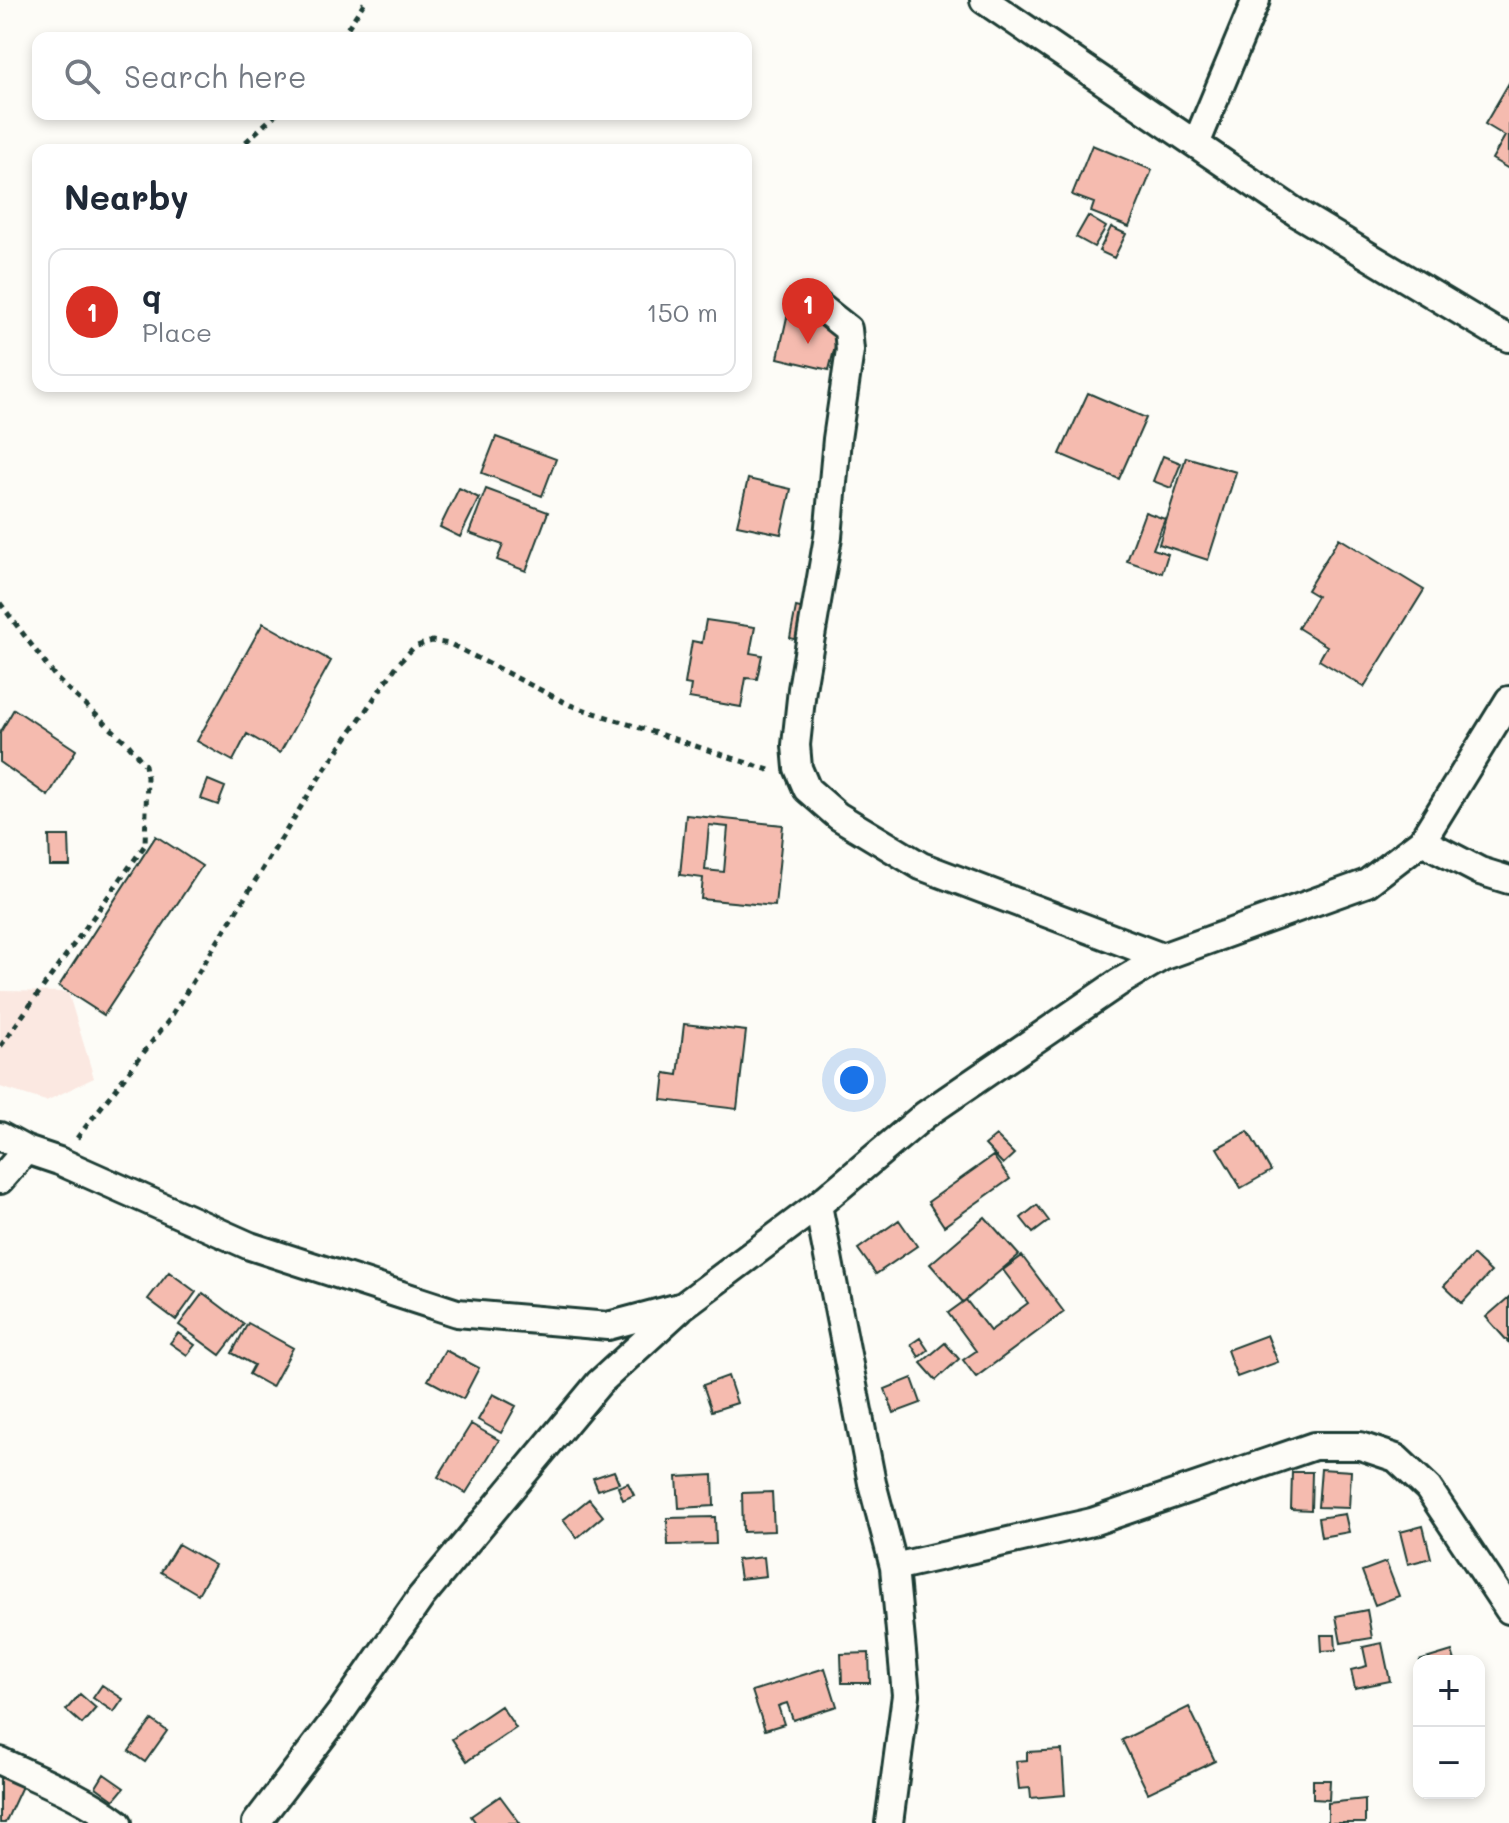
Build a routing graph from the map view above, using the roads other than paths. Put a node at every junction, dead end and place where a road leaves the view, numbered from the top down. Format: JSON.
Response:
{"nodes":[{"id":1,"x":984,"y":0,"type":"edge"},
{"id":2,"x":1256,"y":0,"type":"edge"},
{"id":3,"x":1196,"y":144,"type":"junction"},
{"id":4,"x":814,"y":302,"type":"dead end"},
{"id":5,"x":1509,"y":338,"type":"edge"},
{"id":6,"x":1509,"y":700,"type":"edge"},
{"id":7,"x":1422,"y":841,"type":"junction"},
{"id":8,"x":1509,"y":880,"type":"edge"},
{"id":9,"x":1162,"y":957,"type":"junction"},
{"id":10,"x":0,"y":1136,"type":"edge"},
{"id":11,"x":26,"y":1150,"type":"junction"},
{"id":12,"x":0,"y":1180,"type":"edge"},
{"id":13,"x":818,"y":1205,"type":"junction"},
{"id":14,"x":683,"y":1306,"type":"junction"},
{"id":15,"x":894,"y":1567,"type":"junction"},
{"id":16,"x":1509,"y":1610,"type":"edge"},
{"id":17,"x":0,"y":1761,"type":"edge"},
{"id":18,"x":118,"y":1823,"type":"edge"},
{"id":19,"x":256,"y":1823,"type":"edge"},
{"id":20,"x":889,"y":1823,"type":"edge"}],
"edges":[{"from":1,"to":3,"type":"street"},
{"from":2,"to":3,"type":"street"},
{"from":3,"to":5,"type":"street"},
{"from":4,"to":9,"type":"street"},
{"from":6,"to":7,"type":"street"},
{"from":7,"to":8,"type":"street"},
{"from":7,"to":9,"type":"street"},
{"from":9,"to":13,"type":"street"},
{"from":10,"to":11,"type":"street"},
{"from":11,"to":12,"type":"street"},
{"from":11,"to":14,"type":"street"},
{"from":13,"to":14,"type":"street"},
{"from":13,"to":15,"type":"street"},
{"from":14,"to":19,"type":"street"},
{"from":15,"to":16,"type":"street"},
{"from":15,"to":20,"type":"street"},
{"from":17,"to":18,"type":"street"}]}
